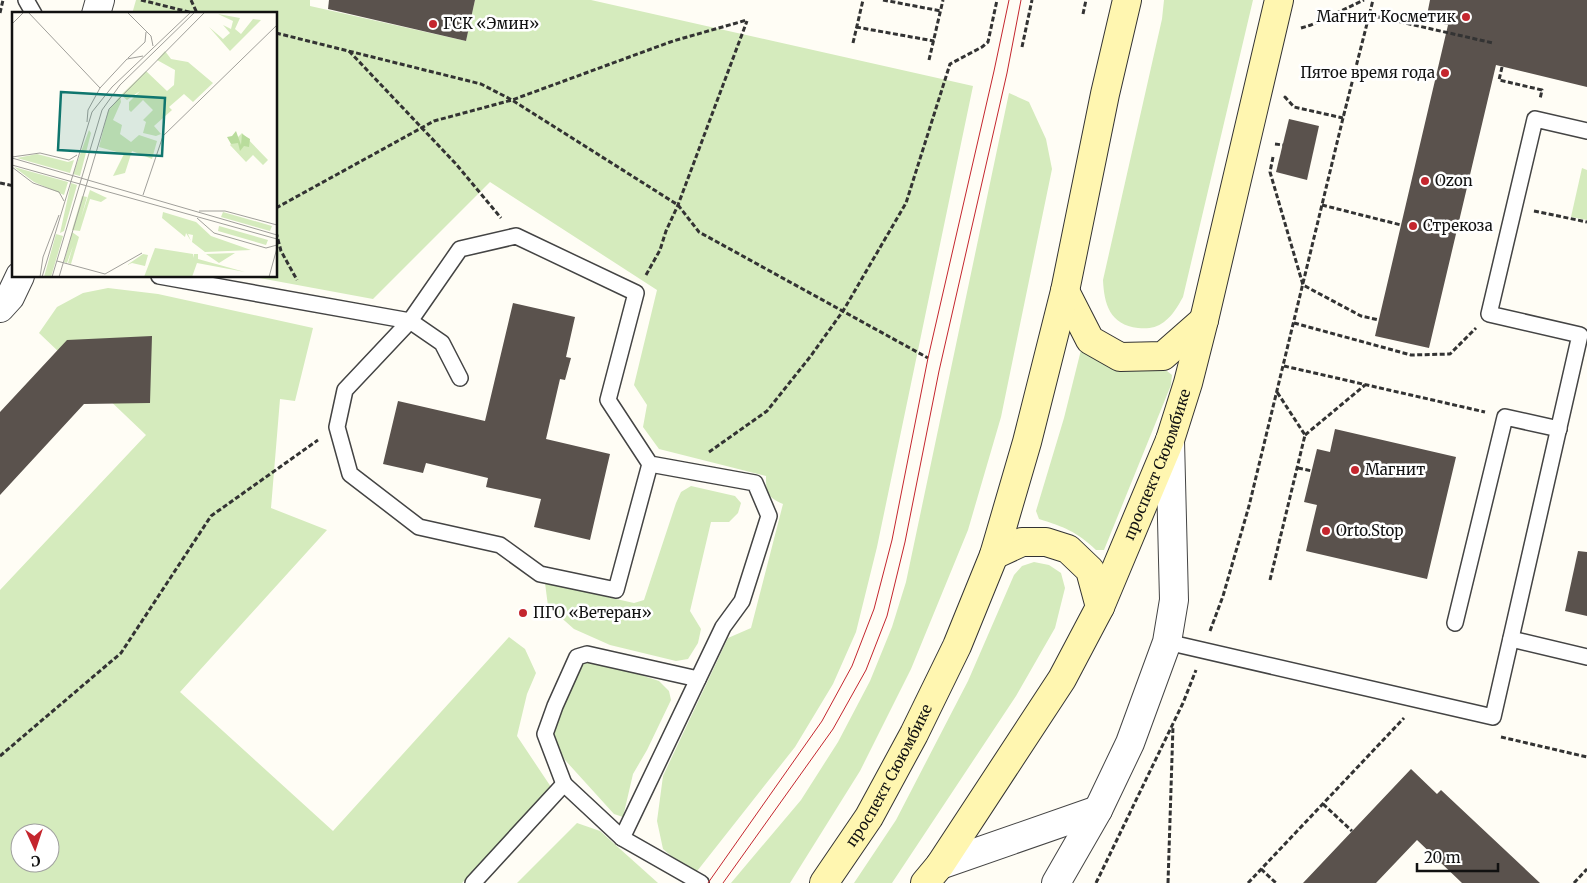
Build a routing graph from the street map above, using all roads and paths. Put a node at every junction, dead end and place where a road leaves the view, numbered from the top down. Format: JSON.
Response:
{"nodes":[{"id":1,"x":3,"y":0,"type":"edge"},
{"id":2,"x":26,"y":0,"type":"edge"},
{"id":3,"x":142,"y":0,"type":"edge"},
{"id":4,"x":191,"y":0,"type":"edge"},
{"id":5,"x":862,"y":0,"type":"edge"},
{"id":6,"x":883,"y":0,"type":"edge"},
{"id":7,"x":943,"y":0,"type":"edge"},
{"id":8,"x":997,"y":0,"type":"edge"},
{"id":9,"x":1032,"y":0,"type":"edge"},
{"id":10,"x":1086,"y":0,"type":"edge"},
{"id":11,"x":1127,"y":0,"type":"edge"},
{"id":12,"x":1279,"y":0,"type":"edge"},
{"id":13,"x":1364,"y":0,"type":"edge"},
{"id":14,"x":1373,"y":0,"type":"edge"},
{"id":15,"x":941,"y":11,"type":"junction"},
{"id":16,"x":33,"y":12,"type":"edge"},
{"id":17,"x":189,"y":12,"type":"edge"},
{"id":18,"x":196,"y":12,"type":"edge"},
{"id":19,"x":0,"y":13,"type":"edge"},
{"id":20,"x":1083,"y":14,"type":"dead end"},
{"id":21,"x":1370,"y":15,"type":"junction"},
{"id":22,"x":856,"y":27,"type":"junction"},
{"id":23,"x":1300,"y":28,"type":"dead end"},
{"id":24,"x":278,"y":33,"type":"edge"},
{"id":25,"x":934,"y":41,"type":"junction"},
{"id":26,"x":853,"y":43,"type":"dead end"},
{"id":27,"x":1493,"y":43,"type":"dead end"},
{"id":28,"x":1022,"y":47,"type":"dead end"},
{"id":29,"x":349,"y":51,"type":"junction"},
{"id":30,"x":929,"y":60,"type":"dead end"},
{"id":31,"x":1502,"y":67,"type":"dead end"},
{"id":32,"x":512,"y":100,"type":"junction"},
{"id":33,"x":1280,"y":104,"type":"dead end"},
{"id":34,"x":1343,"y":118,"type":"junction"},
{"id":35,"x":1535,"y":119,"type":"junction"},
{"id":36,"x":422,"y":128,"type":"junction"},
{"id":37,"x":1587,"y":131,"type":"edge"},
{"id":38,"x":1283,"y":144,"type":"dead end"},
{"id":39,"x":1322,"y":205,"type":"junction"},
{"id":40,"x":678,"y":206,"type":"junction"},
{"id":41,"x":278,"y":207,"type":"edge"},
{"id":42,"x":1515,"y":207,"type":"junction"},
{"id":43,"x":1587,"y":222,"type":"edge"},
{"id":44,"x":1401,"y":225,"type":"dead end"},
{"id":45,"x":516,"y":236,"type":"junction"},
{"id":46,"x":278,"y":239,"type":"edge"},
{"id":47,"x":19,"y":278,"type":"edge"},
{"id":48,"x":170,"y":278,"type":"edge"},
{"id":49,"x":1303,"y":285,"type":"junction"},
{"id":50,"x":1065,"y":291,"type":"junction"},
{"id":51,"x":636,"y":293,"type":"junction"},
{"id":52,"x":310,"y":304,"type":"junction"},
{"id":53,"x":0,"y":308,"type":"edge"},
{"id":54,"x":844,"y":311,"type":"junction"},
{"id":55,"x":1489,"y":314,"type":"junction"},
{"id":56,"x":1204,"y":320,"type":"junction"},
{"id":57,"x":1379,"y":320,"type":"dead end"},
{"id":58,"x":410,"y":321,"type":"junction"},
{"id":59,"x":1294,"y":323,"type":"junction"},
{"id":60,"x":928,"y":358,"type":"dead end"},
{"id":61,"x":1284,"y":366,"type":"junction"},
{"id":62,"x":460,"y":378,"type":"dead end"},
{"id":63,"x":1365,"y":385,"type":"junction"},
{"id":64,"x":1277,"y":392,"type":"junction"},
{"id":65,"x":1505,"y":417,"type":"junction"},
{"id":66,"x":337,"y":427,"type":"junction"},
{"id":67,"x":1558,"y":429,"type":"junction"},
{"id":68,"x":1306,"y":435,"type":"junction"},
{"id":69,"x":1170,"y":440,"type":"junction"},
{"id":70,"x":650,"y":464,"type":"junction"},
{"id":71,"x":1297,"y":468,"type":"junction"},
{"id":72,"x":678,"y":469,"type":"junction"},
{"id":73,"x":1312,"y":471,"type":"dead end"},
{"id":74,"x":994,"y":555,"type":"junction"},
{"id":75,"x":1270,"y":580,"type":"dead end"},
{"id":76,"x":1100,"y":607,"type":"junction"},
{"id":77,"x":1455,"y":623,"type":"dead end"},
{"id":78,"x":1511,"y":640,"type":"junction"},
{"id":79,"x":1167,"y":642,"type":"junction"},
{"id":80,"x":1202,"y":651,"type":"junction"},
{"id":81,"x":1587,"y":657,"type":"edge"},
{"id":82,"x":698,"y":679,"type":"junction"},
{"id":83,"x":1407,"y":715,"type":"dead end"},
{"id":84,"x":1173,"y":725,"type":"junction"},
{"id":85,"x":1498,"y":736,"type":"dead end"},
{"id":86,"x":0,"y":756,"type":"edge"},
{"id":87,"x":1587,"y":756,"type":"edge"},
{"id":88,"x":564,"y":784,"type":"junction"},
{"id":89,"x":1323,"y":804,"type":"junction"},
{"id":90,"x":1098,"y":810,"type":"junction"},
{"id":91,"x":1352,"y":830,"type":"dead end"},
{"id":92,"x":622,"y":838,"type":"junction"},
{"id":93,"x":1261,"y":869,"type":"junction"},
{"id":94,"x":1587,"y":869,"type":"edge"},
{"id":95,"x":932,"y":874,"type":"edge"},
{"id":96,"x":473,"y":883,"type":"edge"},
{"id":97,"x":701,"y":883,"type":"edge"},
{"id":98,"x":824,"y":883,"type":"edge"},
{"id":99,"x":1056,"y":883,"type":"edge"},
{"id":100,"x":1096,"y":883,"type":"edge"},
{"id":101,"x":1168,"y":883,"type":"edge"},
{"id":102,"x":1248,"y":883,"type":"edge"},
{"id":103,"x":1276,"y":883,"type":"edge"},
{"id":104,"x":1574,"y":883,"type":"edge"}],
"edges":[{"from":1,"to":19,"type":"path"},
{"from":2,"to":16,"type":"lane"},
{"from":3,"to":17,"type":"path"},
{"from":4,"to":18,"type":"path"},
{"from":5,"to":22,"type":"path"},
{"from":6,"to":15,"type":"path"},
{"from":7,"to":15,"type":"path"},
{"from":8,"to":54,"type":"path"},
{"from":9,"to":28,"type":"path"},
{"from":10,"to":20,"type":"path"},
{"from":11,"to":50,"type":"main road","name":"проспект Сююмбике"},
{"from":12,"to":56,"type":"main road","name":"проспект Сююмбике"},
{"from":13,"to":23,"type":"path"},
{"from":14,"to":21,"type":"path"},
{"from":15,"to":25,"type":"path"},
{"from":21,"to":27,"type":"path"},
{"from":21,"to":34,"type":"path"},
{"from":22,"to":25,"type":"path"},
{"from":22,"to":26,"type":"path"},
{"from":24,"to":29,"type":"path"},
{"from":25,"to":30,"type":"path"},
{"from":29,"to":32,"type":"path"},
{"from":29,"to":36,"type":"path"},
{"from":31,"to":35,"type":"path"},
{"from":32,"to":36,"type":"path"},
{"from":32,"to":40,"type":"path"},
{"from":32,"to":40,"type":"path"},
{"from":33,"to":34,"type":"path"},
{"from":34,"to":39,"type":"path"},
{"from":35,"to":37,"type":"lane"},
{"from":35,"to":42,"type":"lane"},
{"from":36,"to":41,"type":"path"},
{"from":36,"to":45,"type":"path"},
{"from":38,"to":49,"type":"path"},
{"from":39,"to":44,"type":"path"},
{"from":39,"to":49,"type":"path"},
{"from":40,"to":51,"type":"path"},
{"from":40,"to":54,"type":"path"},
{"from":42,"to":43,"type":"path"},
{"from":42,"to":55,"type":"lane"},
{"from":45,"to":51,"type":"lane"},
{"from":45,"to":58,"type":"lane"},
{"from":46,"to":52,"type":"path"},
{"from":47,"to":53,"type":"street"},
{"from":48,"to":52,"type":"lane"},
{"from":49,"to":57,"type":"path"},
{"from":49,"to":59,"type":"path"},
{"from":50,"to":56,"type":"main road"},
{"from":50,"to":74,"type":"main road","name":"проспект Сююмбике"},
{"from":51,"to":70,"type":"lane"},
{"from":52,"to":58,"type":"lane"},
{"from":54,"to":60,"type":"path"},
{"from":54,"to":72,"type":"path"},
{"from":55,"to":59,"type":"path"},
{"from":55,"to":67,"type":"lane"},
{"from":56,"to":69,"type":"main road","name":"проспект Сююмбике"},
{"from":58,"to":62,"type":"lane"},
{"from":58,"to":66,"type":"lane"},
{"from":59,"to":61,"type":"path"},
{"from":61,"to":63,"type":"path"},
{"from":61,"to":64,"type":"path"},
{"from":63,"to":65,"type":"path"},
{"from":63,"to":68,"type":"path"},
{"from":64,"to":68,"type":"path"},
{"from":64,"to":80,"type":"path"},
{"from":65,"to":67,"type":"lane"},
{"from":65,"to":77,"type":"lane"},
{"from":66,"to":70,"type":"lane"},
{"from":66,"to":86,"type":"path"},
{"from":67,"to":78,"type":"lane"},
{"from":68,"to":71,"type":"path"},
{"from":69,"to":76,"type":"main road","name":"проспект Сююмбике"},
{"from":69,"to":79,"type":"street"},
{"from":70,"to":72,"type":"lane"},
{"from":71,"to":73,"type":"path"},
{"from":71,"to":75,"type":"path"},
{"from":72,"to":82,"type":"lane"},
{"from":74,"to":76,"type":"main road"},
{"from":74,"to":98,"type":"main road","name":"проспект Сююмбике"},
{"from":76,"to":95,"type":"main road","name":"проспект Сююмбике"},
{"from":78,"to":80,"type":"lane"},
{"from":78,"to":81,"type":"lane"},
{"from":79,"to":80,"type":"lane"},
{"from":79,"to":90,"type":"street"},
{"from":80,"to":84,"type":"path"},
{"from":82,"to":88,"type":"lane"},
{"from":82,"to":92,"type":"lane"},
{"from":83,"to":89,"type":"path"},
{"from":84,"to":100,"type":"path"},
{"from":84,"to":101,"type":"path"},
{"from":85,"to":87,"type":"path"},
{"from":88,"to":92,"type":"lane"},
{"from":88,"to":96,"type":"lane"},
{"from":89,"to":91,"type":"path"},
{"from":89,"to":93,"type":"path"},
{"from":90,"to":95,"type":"street"},
{"from":90,"to":99,"type":"street"},
{"from":92,"to":97,"type":"lane"},
{"from":93,"to":102,"type":"path"},
{"from":93,"to":103,"type":"path"},
{"from":94,"to":104,"type":"path"}]}
